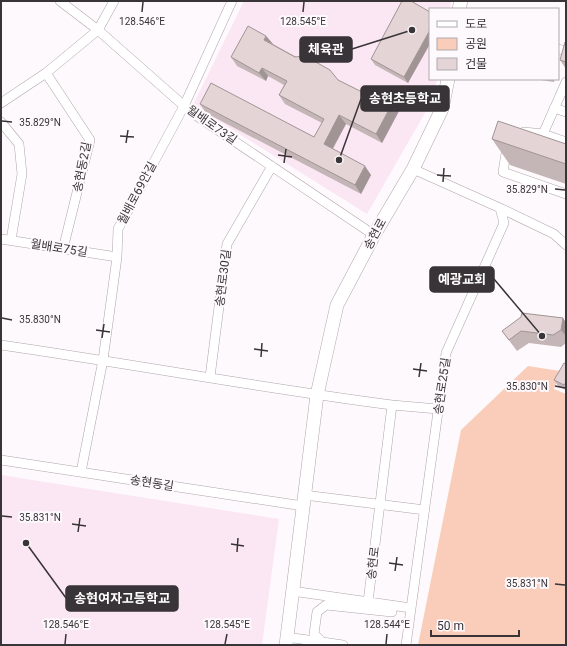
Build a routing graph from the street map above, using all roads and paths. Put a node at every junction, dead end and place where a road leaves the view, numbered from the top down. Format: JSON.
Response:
{"nodes":[{"id":1,"x":60,"y":1,"type":"edge"},
{"id":2,"x":114,"y":1,"type":"edge"},
{"id":3,"x":232,"y":1,"type":"edge"},
{"id":4,"x":98,"y":30,"type":"junction"},
{"id":5,"x":46,"y":73,"type":"junction"},
{"id":6,"x":448,"y":80,"type":"edge"},
{"id":7,"x":566,"y":82,"type":"edge"},
{"id":8,"x":1,"y":103,"type":"edge"},
{"id":9,"x":184,"y":106,"type":"junction"},
{"id":10,"x":554,"y":108,"type":"junction"},
{"id":11,"x":566,"y":112,"type":"edge"},
{"id":12,"x":1,"y":122,"type":"edge"},
{"id":13,"x":516,"y":132,"type":"edge"},
{"id":14,"x":543,"y":134,"type":"junction"},
{"id":15,"x":508,"y":138,"type":"edge"},
{"id":16,"x":566,"y":142,"type":"edge"},
{"id":17,"x":272,"y":166,"type":"junction"},
{"id":18,"x":414,"y":169,"type":"junction"},
{"id":19,"x":566,"y":194,"type":"edge"},
{"id":20,"x":500,"y":208,"type":"junction"},
{"id":21,"x":374,"y":235,"type":"junction"},
{"id":22,"x":1,"y":239,"type":"edge"},
{"id":23,"x":11,"y":240,"type":"junction"},
{"id":24,"x":566,"y":244,"type":"edge"},
{"id":25,"x":63,"y":249,"type":"junction"},
{"id":26,"x":117,"y":257,"type":"junction"},
{"id":27,"x":1,"y":345,"type":"edge"},
{"id":28,"x":103,"y":360,"type":"junction"},
{"id":29,"x":210,"y":377,"type":"junction"},
{"id":30,"x":317,"y":395,"type":"junction"},
{"id":31,"x":392,"y":405,"type":"junction"},
{"id":32,"x":438,"y":409,"type":"junction"},
{"id":33,"x":1,"y":460,"type":"edge"},
{"id":34,"x":81,"y":472,"type":"junction"},
{"id":35,"x":303,"y":501,"type":"junction"},
{"id":36,"x":380,"y":505,"type":"junction"},
{"id":37,"x":425,"y":510,"type":"junction"},
{"id":38,"x":292,"y":591,"type":"junction"},
{"id":39,"x":368,"y":602,"type":"junction"},
{"id":40,"x":411,"y":608,"type":"junction"},
{"id":41,"x":392,"y":612,"type":"dead end"},
{"id":42,"x":286,"y":641,"type":"edge"},
{"id":43,"x":321,"y":643,"type":"edge"},
{"id":44,"x":343,"y":645,"type":"edge"},
{"id":45,"x":406,"y":645,"type":"edge"}],
"edges":[{"from":1,"to":4,"type":"street","name":"월배로73길"},
{"from":2,"to":4,"type":"street"},
{"from":3,"to":9,"type":"street","name":"월배로69안길"},
{"from":4,"to":5,"type":"street"},
{"from":4,"to":9,"type":"street","name":"월배로73길"},
{"from":5,"to":8,"type":"street"},
{"from":5,"to":25,"type":"street","name":"송현동2길"},
{"from":6,"to":18,"type":"main road","name":"송현로"},
{"from":7,"to":10,"type":"street"},
{"from":9,"to":17,"type":"street","name":"월배로73길"},
{"from":9,"to":26,"type":"street","name":"월배로69안길"},
{"from":10,"to":11,"type":"street"},
{"from":10,"to":14,"type":"street"},
{"from":12,"to":23,"type":"street"},
{"from":13,"to":14,"type":"street"},
{"from":14,"to":16,"type":"street"},
{"from":15,"to":19,"type":"street"},
{"from":17,"to":21,"type":"street","name":"월배로73길"},
{"from":17,"to":29,"type":"street","name":"송현로30길"},
{"from":18,"to":20,"type":"street"},
{"from":18,"to":21,"type":"main road","name":"송현로"},
{"from":20,"to":24,"type":"street"},
{"from":20,"to":32,"type":"street","name":"송현로25길"},
{"from":21,"to":30,"type":"main road","name":"송현로"},
{"from":22,"to":23,"type":"street","name":"월배로75길"},
{"from":23,"to":25,"type":"street","name":"월배로75길"},
{"from":25,"to":26,"type":"street","name":"월배로75길"},
{"from":26,"to":28,"type":"street","name":"월배로69안길"},
{"from":27,"to":28,"type":"street"},
{"from":28,"to":29,"type":"street"},
{"from":28,"to":34,"type":"street","name":"월배로69안길"},
{"from":29,"to":30,"type":"street"},
{"from":30,"to":31,"type":"street"},
{"from":30,"to":35,"type":"main road","name":"송현로"},
{"from":31,"to":32,"type":"street"},
{"from":31,"to":36,"type":"street","name":"송현로"},
{"from":32,"to":37,"type":"street","name":"송현로25길"},
{"from":33,"to":34,"type":"street","name":"송현동길"},
{"from":34,"to":35,"type":"street","name":"송현동길"},
{"from":35,"to":36,"type":"street","name":"송현동길"},
{"from":35,"to":38,"type":"main road","name":"송현로"},
{"from":36,"to":37,"type":"street","name":"송현동길"},
{"from":36,"to":39,"type":"street","name":"송현로"},
{"from":37,"to":40,"type":"street","name":"송현로25길"},
{"from":38,"to":39,"type":"street"},
{"from":38,"to":42,"type":"main road","name":"송현로"},
{"from":39,"to":40,"type":"street"},
{"from":40,"to":45,"type":"street","name":"송현로25길"},
{"from":41,"to":43,"type":"street"},
{"from":42,"to":43,"type":"street"},
{"from":43,"to":44,"type":"street"}]}
